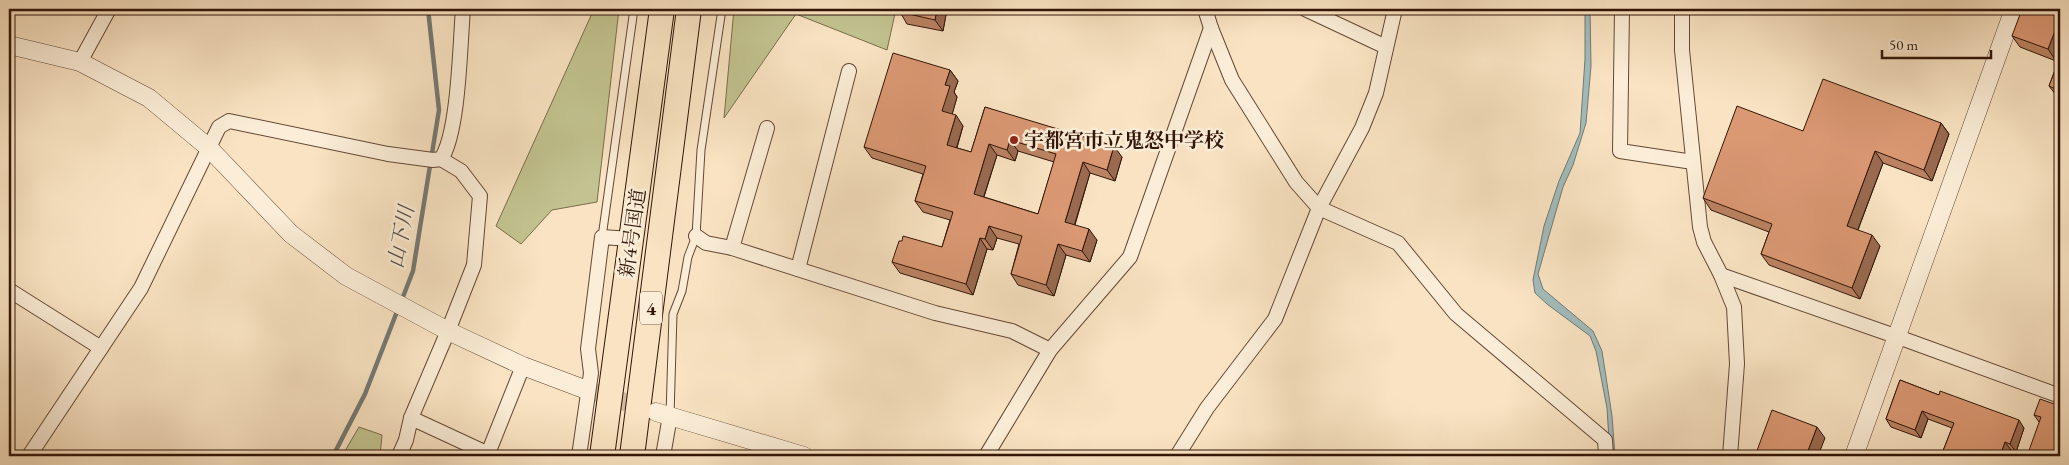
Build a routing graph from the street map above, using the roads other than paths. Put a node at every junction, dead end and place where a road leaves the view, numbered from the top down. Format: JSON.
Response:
{"nodes":[{"id":1,"x":108,"y":9,"type":"edge"},
{"id":2,"x":463,"y":9,"type":"edge"},
{"id":3,"x":634,"y":9,"type":"edge"},
{"id":4,"x":648,"y":9,"type":"edge"},
{"id":5,"x":662,"y":9,"type":"edge"},
{"id":6,"x":689,"y":9,"type":"edge"},
{"id":7,"x":703,"y":9,"type":"edge"},
{"id":8,"x":722,"y":9,"type":"edge"},
{"id":9,"x":1205,"y":9,"type":"edge"},
{"id":10,"x":1305,"y":9,"type":"edge"},
{"id":11,"x":1395,"y":9,"type":"edge"},
{"id":12,"x":1622,"y":9,"type":"edge"},
{"id":13,"x":1682,"y":9,"type":"edge"},
{"id":14,"x":2014,"y":9,"type":"edge"},
{"id":15,"x":1210,"y":28,"type":"junction"},
{"id":16,"x":9,"y":45,"type":"edge"},
{"id":17,"x":1386,"y":47,"type":"junction"},
{"id":18,"x":80,"y":62,"type":"junction"},
{"id":19,"x":848,"y":71,"type":"dead end"},
{"id":20,"x":767,"y":128,"type":"dead end"},
{"id":21,"x":209,"y":148,"type":"junction"},
{"id":22,"x":442,"y":159,"type":"junction"},
{"id":23,"x":670,"y":160,"type":"junction"},
{"id":24,"x":1693,"y":162,"type":"junction"},
{"id":25,"x":1319,"y":208,"type":"junction"},
{"id":26,"x":696,"y":236,"type":"junction"},
{"id":27,"x":602,"y":237,"type":"junction"},
{"id":28,"x":631,"y":239,"type":"junction"},
{"id":29,"x":732,"y":248,"type":"junction"},
{"id":30,"x":798,"y":269,"type":"junction"},
{"id":31,"x":1721,"y":275,"type":"junction"},
{"id":32,"x":9,"y":290,"type":"edge"},
{"id":33,"x":448,"y":331,"type":"junction"},
{"id":34,"x":1898,"y":337,"type":"junction"},
{"id":35,"x":101,"y":348,"type":"junction"},
{"id":36,"x":1050,"y":350,"type":"junction"},
{"id":37,"x":523,"y":366,"type":"junction"},
{"id":38,"x":584,"y":389,"type":"tunnel mouth"},
{"id":39,"x":2060,"y":396,"type":"edge"},
{"id":40,"x":663,"y":414,"type":"junction"},
{"id":41,"x":411,"y":418,"type":"junction"},
{"id":42,"x":489,"y":455,"type":"edge"},
{"id":43,"x":29,"y":456,"type":"edge"},
{"id":44,"x":399,"y":456,"type":"edge"},
{"id":45,"x":579,"y":456,"type":"edge"},
{"id":46,"x":602,"y":456,"type":"edge"},
{"id":47,"x":632,"y":456,"type":"edge"},
{"id":48,"x":663,"y":456,"type":"edge"},
{"id":49,"x":804,"y":456,"type":"edge"},
{"id":50,"x":986,"y":456,"type":"edge"},
{"id":51,"x":1177,"y":456,"type":"edge"},
{"id":52,"x":1606,"y":456,"type":"edge"},
{"id":53,"x":1730,"y":456,"type":"edge"},
{"id":54,"x":1854,"y":456,"type":"edge"}],
"edges":[{"from":1,"to":18,"type":"street"},
{"from":2,"to":22,"type":"street"},
{"from":3,"to":27,"type":"lane"},
{"from":4,"to":28,"type":"highway"},
{"from":5,"to":28,"type":"highway","name":"新4号国道","number":"4"},
{"from":6,"to":23,"type":"highway","name":"新4号国道","number":"4"},
{"from":7,"to":23,"type":"highway"},
{"from":8,"to":26,"type":"lane"},
{"from":9,"to":15,"type":"street"},
{"from":10,"to":17,"type":"street"},
{"from":11,"to":17,"type":"street"},
{"from":12,"to":24,"type":"street"},
{"from":13,"to":24,"type":"street"},
{"from":14,"to":34,"type":"street"},
{"from":15,"to":25,"type":"street"},
{"from":15,"to":36,"type":"street"},
{"from":16,"to":18,"type":"street"},
{"from":17,"to":25,"type":"street"},
{"from":18,"to":21,"type":"street"},
{"from":19,"to":30,"type":"street"},
{"from":20,"to":29,"type":"street"},
{"from":21,"to":22,"type":"street"},
{"from":21,"to":33,"type":"street"},
{"from":21,"to":35,"type":"street"},
{"from":22,"to":33,"type":"street"},
{"from":23,"to":47,"type":"highway","name":"新4号国道","number":"4"},
{"from":24,"to":31,"type":"street"},
{"from":25,"to":51,"type":"street"},
{"from":25,"to":52,"type":"street"},
{"from":26,"to":29,"type":"street"},
{"from":26,"to":40,"type":"lane"},
{"from":27,"to":28,"type":"street"},
{"from":27,"to":45,"type":"street"},
{"from":28,"to":46,"type":"highway","name":"新4号国道","number":"4"},
{"from":29,"to":30,"type":"street"},
{"from":30,"to":36,"type":"street"},
{"from":31,"to":34,"type":"street"},
{"from":31,"to":53,"type":"street"},
{"from":32,"to":35,"type":"street"},
{"from":33,"to":37,"type":"street"},
{"from":33,"to":41,"type":"street"},
{"from":34,"to":39,"type":"street"},
{"from":34,"to":54,"type":"street"},
{"from":35,"to":43,"type":"street"},
{"from":36,"to":50,"type":"street"},
{"from":37,"to":38,"type":"street"},
{"from":37,"to":42,"type":"street"},
{"from":40,"to":48,"type":"street"},
{"from":40,"to":49,"type":"street"},
{"from":41,"to":42,"type":"street"},
{"from":41,"to":44,"type":"street"}]}
